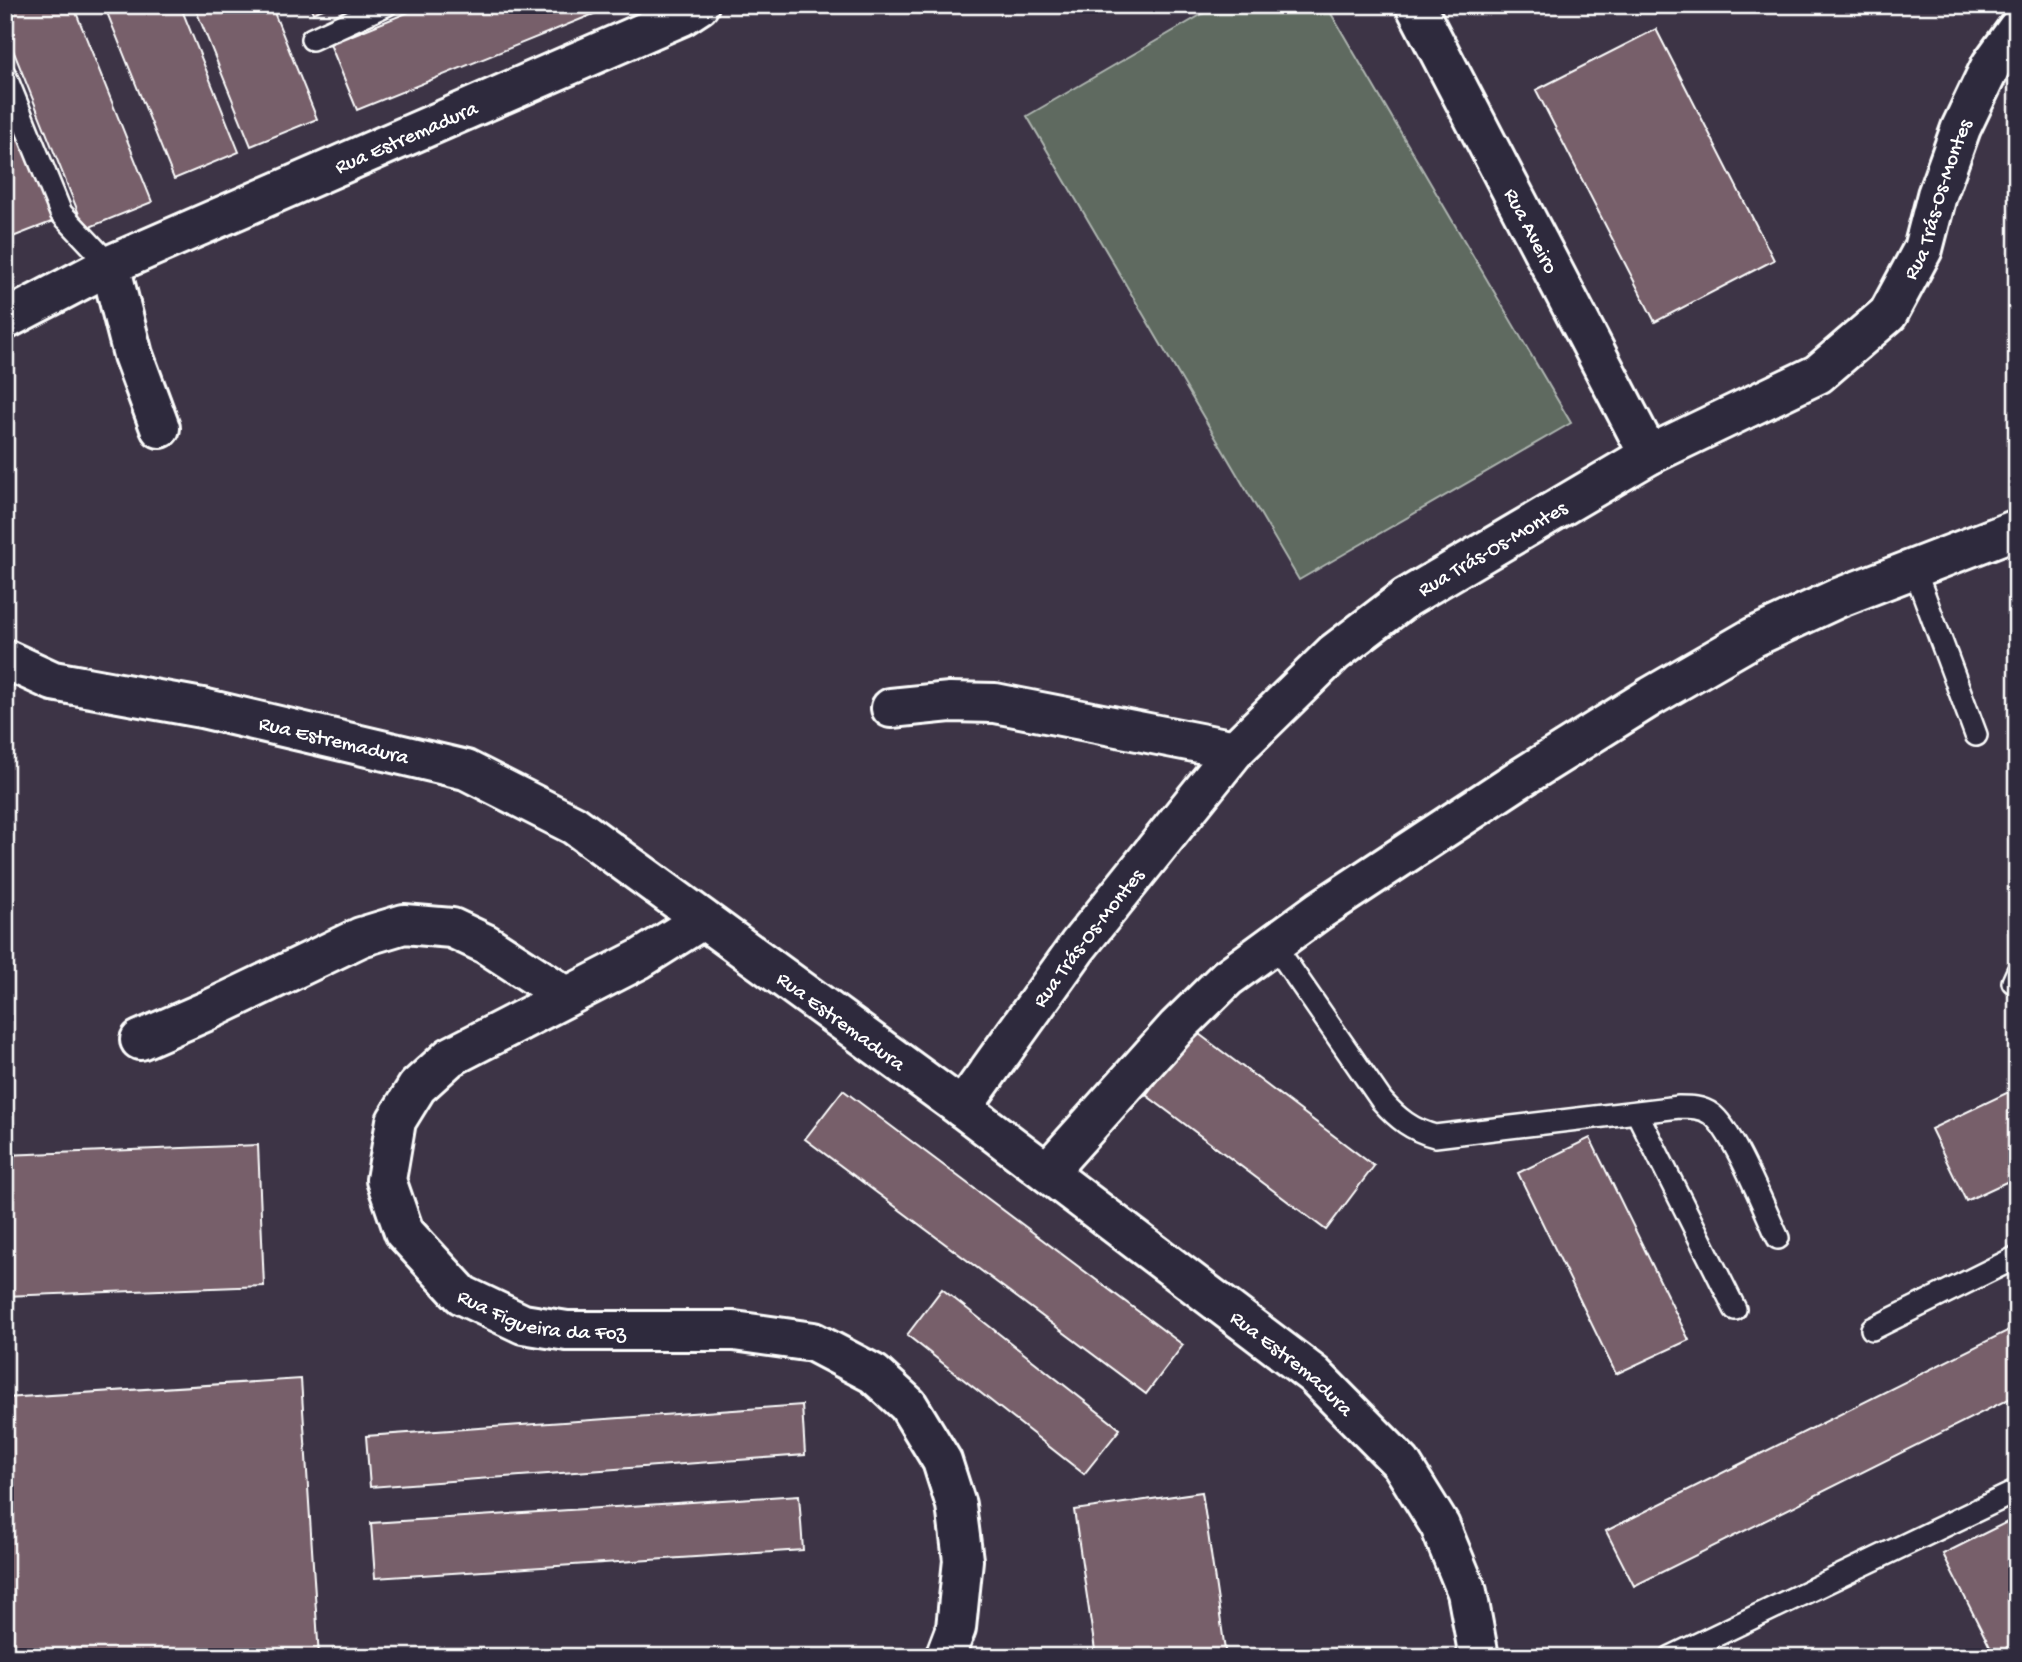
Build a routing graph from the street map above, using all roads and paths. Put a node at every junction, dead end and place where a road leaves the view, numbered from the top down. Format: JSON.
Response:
{"nodes":[{"id":1,"x":386,"y":5,"type":"edge"},
{"id":2,"x":699,"y":5,"type":"edge"},
{"id":3,"x":1415,"y":5,"type":"edge"},
{"id":4,"x":2017,"y":29,"type":"edge"},
{"id":5,"x":313,"y":39,"type":"dead end"},
{"id":6,"x":5,"y":75,"type":"edge"},
{"id":7,"x":110,"y":265,"type":"junction"},
{"id":8,"x":5,"y":320,"type":"edge"},
{"id":9,"x":160,"y":428,"type":"dead end"},
{"id":10,"x":1649,"y":455,"type":"junction"},
{"id":11,"x":2015,"y":535,"type":"edge"},
{"id":12,"x":1914,"y":568,"type":"junction"},
{"id":13,"x":5,"y":659,"type":"edge"},
{"id":14,"x":891,"y":708,"type":"dead end"},
{"id":15,"x":1976,"y":735,"type":"dead end"},
{"id":16,"x":1235,"y":750,"type":"junction"},
{"id":17,"x":702,"y":919,"type":"junction"},
{"id":18,"x":1273,"y":943,"type":"junction"},
{"id":19,"x":566,"y":996,"type":"junction"},
{"id":20,"x":139,"y":1040,"type":"dead end"},
{"id":21,"x":962,"y":1108,"type":"junction"},
{"id":22,"x":1637,"y":1114,"type":"junction"},
{"id":23,"x":1046,"y":1172,"type":"junction"},
{"id":24,"x":1778,"y":1238,"type":"dead end"},
{"id":25,"x":2017,"y":1257,"type":"edge"},
{"id":26,"x":1735,"y":1309,"type":"dead end"},
{"id":27,"x":1872,"y":1329,"type":"dead end"},
{"id":28,"x":2017,"y":1490,"type":"edge"},
{"id":29,"x":945,"y":1657,"type":"edge"},
{"id":30,"x":1479,"y":1657,"type":"edge"},
{"id":31,"x":1671,"y":1657,"type":"edge"}],
"edges":[{"from":1,"to":5,"type":"lane"},
{"from":2,"to":7,"type":"street","name":"Rua Estremadura"},
{"from":3,"to":10,"type":"street","name":"Rua Aveiro"},
{"from":4,"to":10,"type":"street","name":"Rua Trás-Os-Montes"},
{"from":6,"to":7,"type":"lane"},
{"from":7,"to":8,"type":"street","name":"Rua Estremadura"},
{"from":7,"to":9,"type":"street"},
{"from":10,"to":16,"type":"street","name":"Rua Trás-Os-Montes"},
{"from":11,"to":12,"type":"street"},
{"from":12,"to":15,"type":"lane"},
{"from":12,"to":18,"type":"street"},
{"from":13,"to":17,"type":"street","name":"Rua Estremadura"},
{"from":14,"to":16,"type":"street"},
{"from":16,"to":21,"type":"street","name":"Rua Trás-Os-Montes"},
{"from":17,"to":19,"type":"street","name":"Rua Figueira da Foz"},
{"from":17,"to":21,"type":"street","name":"Rua Estremadura"},
{"from":18,"to":22,"type":"lane"},
{"from":18,"to":23,"type":"street"},
{"from":19,"to":20,"type":"street"},
{"from":19,"to":29,"type":"street","name":"Rua Figueira da Foz"},
{"from":21,"to":23,"type":"street","name":"Rua Estremadura"},
{"from":22,"to":24,"type":"lane"},
{"from":22,"to":26,"type":"lane"},
{"from":23,"to":30,"type":"street","name":"Rua Estremadura"},
{"from":25,"to":27,"type":"lane"},
{"from":28,"to":31,"type":"lane"}]}
